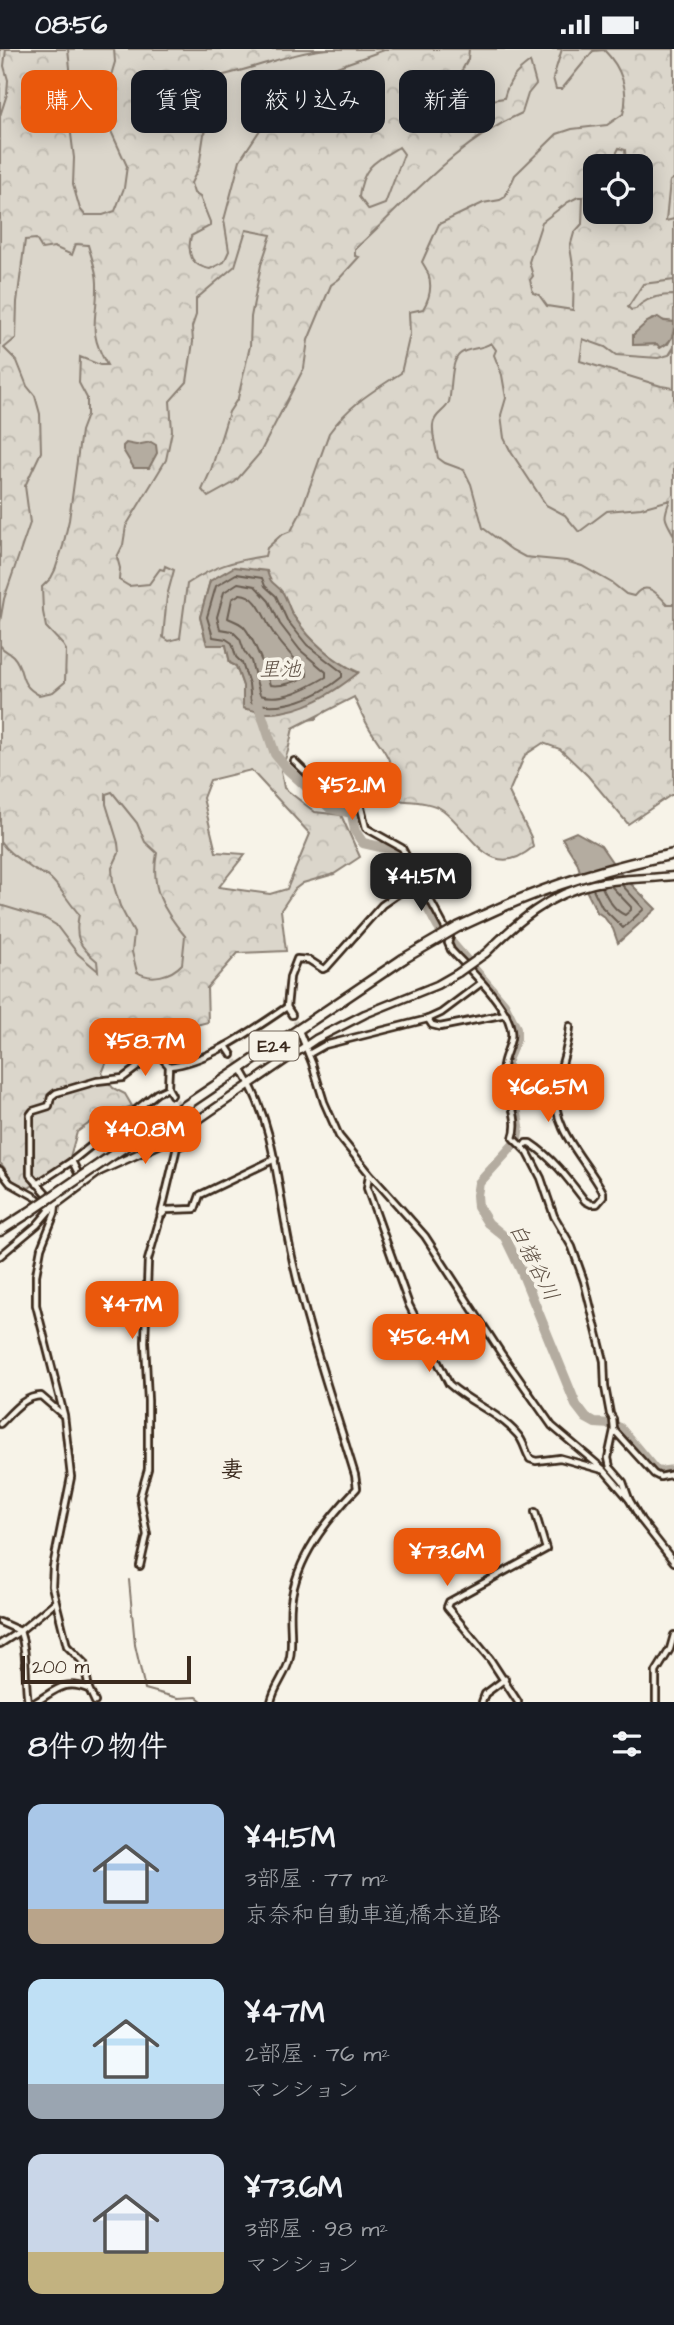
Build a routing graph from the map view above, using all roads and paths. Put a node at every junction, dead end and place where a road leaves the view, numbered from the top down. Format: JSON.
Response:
{"nodes":[{"id":1,"x":294,"y":761,"type":"dead end"},
{"id":2,"x":674,"y":854,"type":"edge"},
{"id":3,"x":674,"y":877,"type":"edge"},
{"id":4,"x":418,"y":880,"type":"junction"},
{"id":5,"x":481,"y":983,"type":"junction"},
{"id":6,"x":287,"y":1007,"type":"junction"},
{"id":7,"x":506,"y":1014,"type":"junction"},
{"id":8,"x":292,"y":1015,"type":"tunnel mouth"},
{"id":9,"x":428,"y":1019,"type":"junction"},
{"id":10,"x":570,"y":1026,"type":"dead end"},
{"id":11,"x":300,"y":1033,"type":"tunnel mouth"},
{"id":12,"x":226,"y":1046,"type":"junction"},
{"id":13,"x":305,"y":1046,"type":"junction"},
{"id":14,"x":309,"y":1054,"type":"junction"},
{"id":15,"x":232,"y":1055,"type":"tunnel mouth"},
{"id":16,"x":169,"y":1066,"type":"junction"},
{"id":17,"x":243,"y":1072,"type":"tunnel mouth"},
{"id":18,"x":251,"y":1084,"type":"junction"},
{"id":19,"x":168,"y":1088,"type":"junction"},
{"id":20,"x":172,"y":1095,"type":"tunnel mouth"},
{"id":21,"x":185,"y":1111,"type":"tunnel mouth"},
{"id":22,"x":191,"y":1124,"type":"junction"},
{"id":23,"x":523,"y":1147,"type":"junction"},
{"id":24,"x":275,"y":1159,"type":"junction"},
{"id":25,"x":72,"y":1161,"type":"junction"},
{"id":26,"x":0,"y":1170,"type":"edge"},
{"id":27,"x":369,"y":1173,"type":"junction"},
{"id":28,"x":83,"y":1182,"type":"junction"},
{"id":29,"x":37,"y":1184,"type":"junction"},
{"id":30,"x":56,"y":1204,"type":"junction"},
{"id":31,"x":52,"y":1211,"type":"junction"},
{"id":32,"x":160,"y":1218,"type":"junction"},
{"id":33,"x":0,"y":1231,"type":"edge"},
{"id":34,"x":0,"y":1256,"type":"edge"},
{"id":35,"x":64,"y":1415,"type":"junction"},
{"id":36,"x":0,"y":1424,"type":"edge"},
{"id":37,"x":614,"y":1426,"type":"junction"},
{"id":38,"x":604,"y":1470,"type":"junction"},
{"id":39,"x":674,"y":1474,"type":"edge"},
{"id":40,"x":629,"y":1499,"type":"junction"},
{"id":41,"x":535,"y":1512,"type":"dead end"},
{"id":42,"x":674,"y":1562,"type":"edge"},
{"id":43,"x":140,"y":1566,"type":"dead end"},
{"id":44,"x":55,"y":1602,"type":"junction"},
{"id":45,"x":0,"y":1622,"type":"edge"},
{"id":46,"x":20,"y":1631,"type":"junction"},
{"id":47,"x":674,"y":1635,"type":"edge"},
{"id":48,"x":0,"y":1644,"type":"edge"},
{"id":49,"x":505,"y":1679,"type":"junction"},
{"id":50,"x":89,"y":1689,"type":"junction"},
{"id":51,"x":28,"y":1702,"type":"edge"},
{"id":52,"x":36,"y":1702,"type":"edge"},
{"id":53,"x":94,"y":1702,"type":"edge"},
{"id":54,"x":271,"y":1702,"type":"edge"},
{"id":55,"x":482,"y":1702,"type":"edge"},
{"id":56,"x":518,"y":1702,"type":"edge"},
{"id":57,"x":656,"y":1702,"type":"edge"}],
"edges":[{"from":1,"to":4,"type":"street"},
{"from":2,"to":33,"type":"highway","number":"E24","bridge":true},
{"from":3,"to":13,"type":"street","bridge":true},
{"from":4,"to":5,"type":"street"},
{"from":4,"to":6,"type":"street"},
{"from":5,"to":7,"type":"street"},
{"from":5,"to":9,"type":"street"},
{"from":6,"to":8,"type":"street"},
{"from":6,"to":12,"type":"street"},
{"from":7,"to":9,"type":"street"},
{"from":7,"to":23,"type":"street"},
{"from":9,"to":14,"type":"street"},
{"from":10,"to":23,"type":"street"},
{"from":11,"to":13,"type":"street"},
{"from":12,"to":15,"type":"street"},
{"from":12,"to":16,"type":"street"},
{"from":13,"to":14,"type":"street"},
{"from":13,"to":18,"type":"street"},
{"from":14,"to":27,"type":"street"},
{"from":16,"to":19,"type":"street"},
{"from":16,"to":29,"type":"street"},
{"from":17,"to":18,"type":"street"},
{"from":18,"to":22,"type":"street"},
{"from":18,"to":24,"type":"street"},
{"from":19,"to":20,"type":"street"},
{"from":19,"to":25,"type":"street"},
{"from":21,"to":22,"type":"street"},
{"from":22,"to":28,"type":"street"},
{"from":22,"to":32,"type":"street"},
{"from":23,"to":37,"type":"street"},
{"from":24,"to":32,"type":"street"},
{"from":24,"to":54,"type":"street"},
{"from":25,"to":28,"type":"street"},
{"from":25,"to":29,"type":"street"},
{"from":26,"to":31,"type":"street"},
{"from":27,"to":38,"type":"street"},
{"from":27,"to":38,"type":"street"},
{"from":28,"to":30,"type":"street"},
{"from":29,"to":30,"type":"street"},
{"from":30,"to":31,"type":"street"},
{"from":31,"to":34,"type":"street"},
{"from":31,"to":35,"type":"street"},
{"from":32,"to":43,"type":"street"},
{"from":35,"to":36,"type":"street"},
{"from":35,"to":44,"type":"street"},
{"from":37,"to":39,"type":"street"},
{"from":37,"to":40,"type":"street"},
{"from":38,"to":40,"type":"street"},
{"from":40,"to":42,"type":"street"},
{"from":41,"to":49,"type":"street"},
{"from":44,"to":46,"type":"street"},
{"from":44,"to":50,"type":"street"},
{"from":45,"to":46,"type":"street"},
{"from":46,"to":48,"type":"street"},
{"from":46,"to":51,"type":"street"},
{"from":47,"to":57,"type":"street"},
{"from":49,"to":55,"type":"street"},
{"from":49,"to":56,"type":"street"},
{"from":50,"to":52,"type":"street"},
{"from":50,"to":53,"type":"street"}]}
